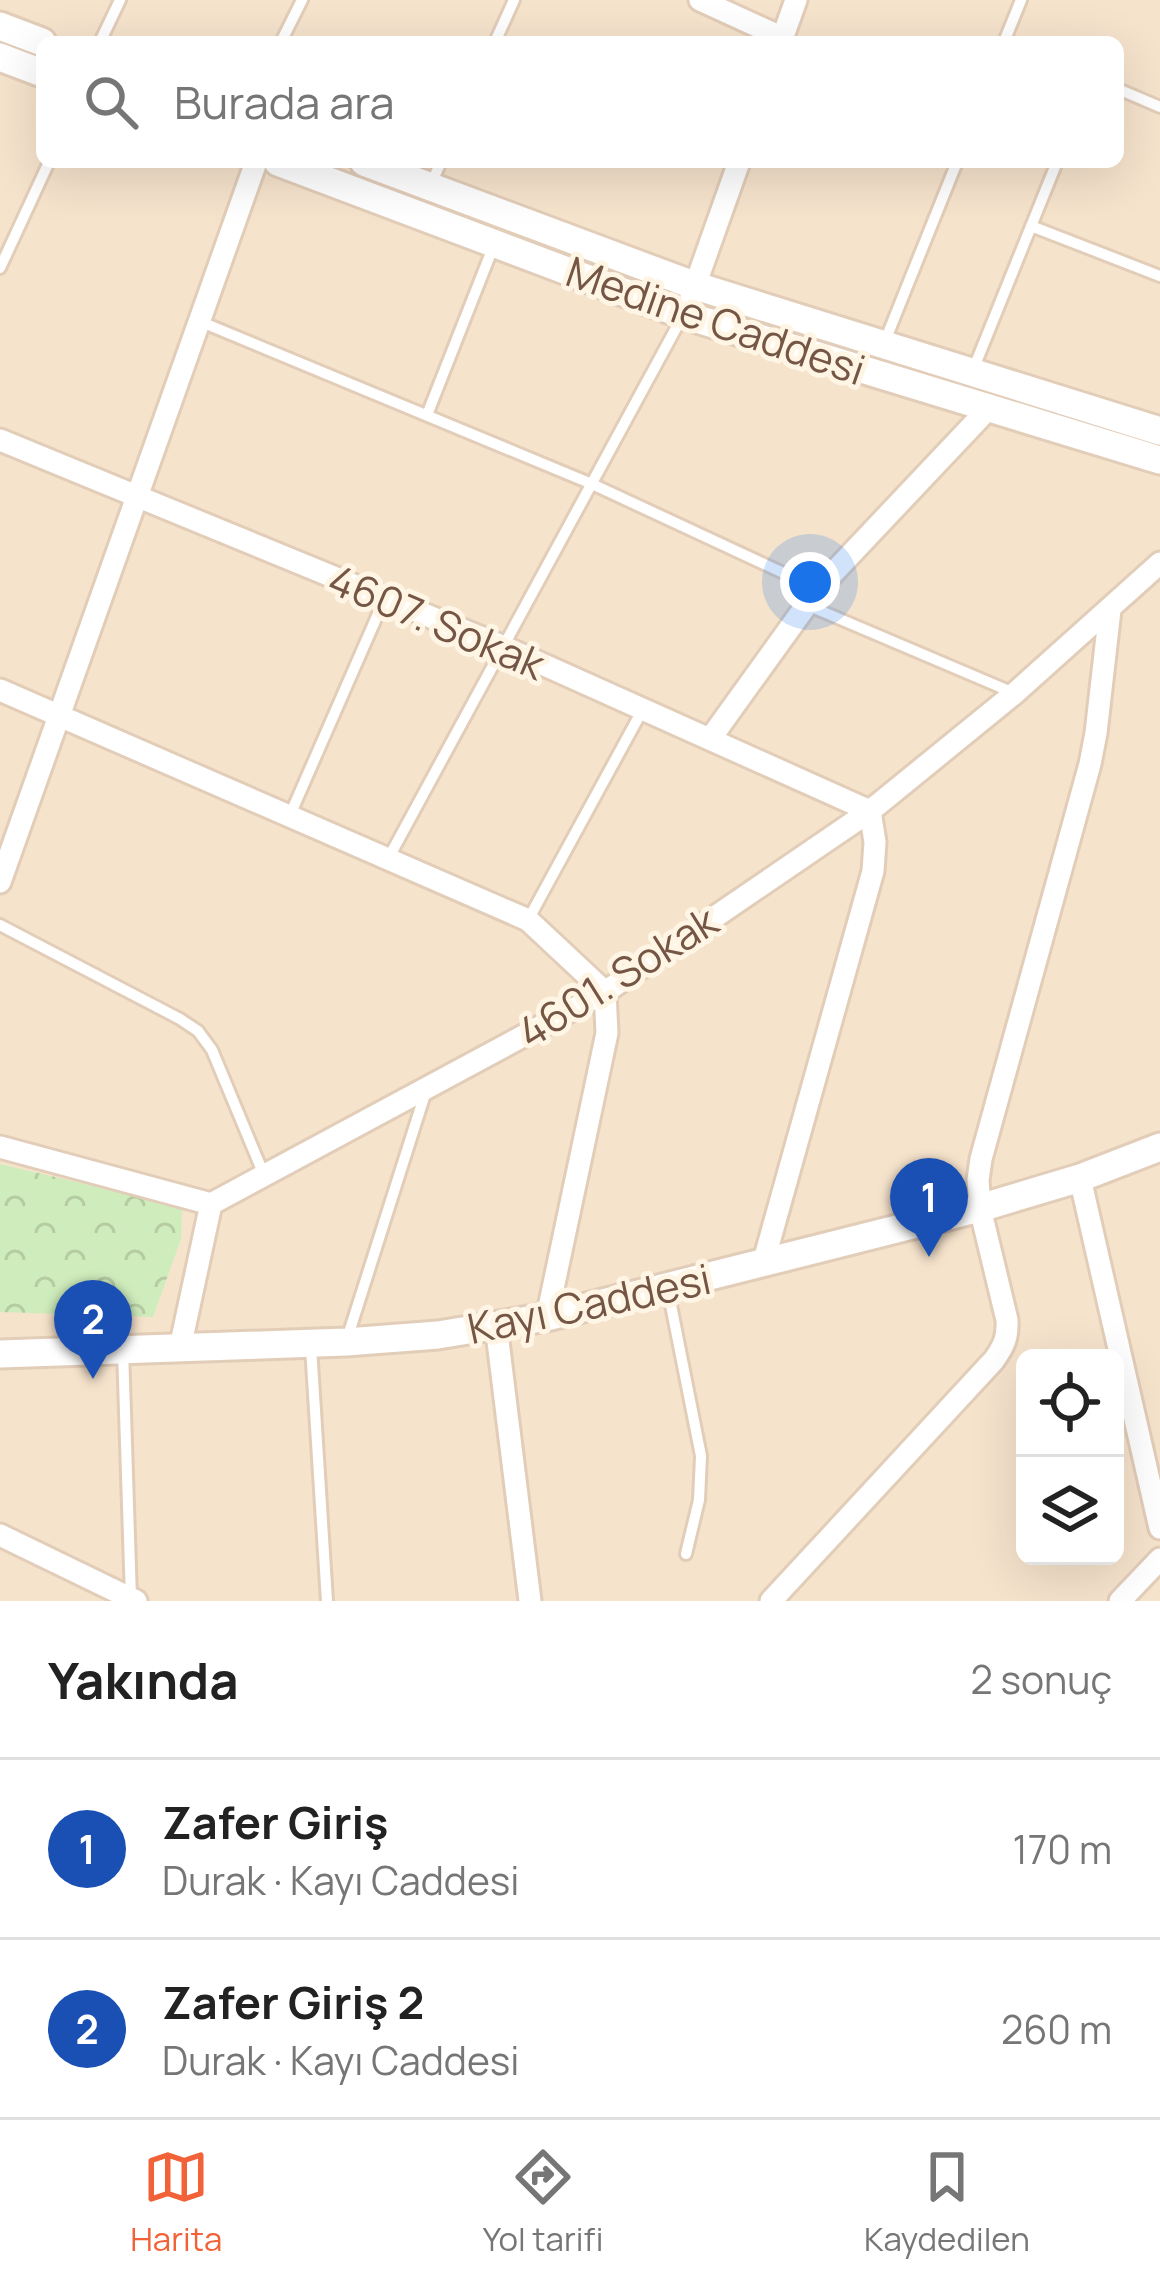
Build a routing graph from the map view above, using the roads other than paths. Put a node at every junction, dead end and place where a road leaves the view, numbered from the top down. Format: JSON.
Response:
{"nodes":[{"id":1,"x":120,"y":0,"type":"edge"},
{"id":2,"x":302,"y":0,"type":"edge"},
{"id":3,"x":514,"y":0,"type":"edge"},
{"id":4,"x":700,"y":0,"type":"edge"},
{"id":5,"x":796,"y":0,"type":"edge"},
{"id":6,"x":1021,"y":0,"type":"edge"},
{"id":7,"x":0,"y":26,"type":"edge"},
{"id":8,"x":103,"y":36,"type":"edge"},
{"id":9,"x":284,"y":36,"type":"edge"},
{"id":10,"x":498,"y":36,"type":"edge"},
{"id":11,"x":774,"y":36,"type":"edge"},
{"id":12,"x":783,"y":36,"type":"edge"},
{"id":13,"x":1010,"y":36,"type":"edge"},
{"id":14,"x":36,"y":40,"type":"edge"},
{"id":15,"x":0,"y":57,"type":"edge"},
{"id":16,"x":36,"y":71,"type":"edge"},
{"id":17,"x":1124,"y":91,"type":"edge"},
{"id":18,"x":1160,"y":107,"type":"edge"},
{"id":19,"x":46,"y":168,"type":"edge"},
{"id":20,"x":254,"y":168,"type":"edge"},
{"id":21,"x":294,"y":168,"type":"edge"},
{"id":22,"x":400,"y":168,"type":"edge"},
{"id":23,"x":737,"y":168,"type":"edge"},
{"id":24,"x":955,"y":168,"type":"edge"},
{"id":25,"x":1055,"y":168,"type":"edge"},
{"id":26,"x":436,"y":174,"type":"edge"},
{"id":27,"x":1031,"y":226,"type":"junction"},
{"id":28,"x":495,"y":243,"type":"junction"},
{"id":29,"x":0,"y":268,"type":"edge"},
{"id":30,"x":1160,"y":276,"type":"edge"},
{"id":31,"x":696,"y":286,"type":"junction"},
{"id":32,"x":683,"y":314,"type":"junction"},
{"id":33,"x":199,"y":321,"type":"junction"},
{"id":34,"x":884,"y":344,"type":"junction"},
{"id":35,"x":972,"y":372,"type":"junction"},
{"id":36,"x":988,"y":409,"type":"junction"},
{"id":37,"x":427,"y":415,"type":"junction"},
{"id":38,"x":1160,"y":431,"type":"edge"},
{"id":39,"x":0,"y":440,"type":"edge"},
{"id":40,"x":1160,"y":460,"type":"edge"},
{"id":41,"x":592,"y":484,"type":"junction"},
{"id":42,"x":137,"y":496,"type":"junction"},
{"id":43,"x":1160,"y":563,"type":"edge"},
{"id":44,"x":813,"y":597,"type":"junction"},
{"id":45,"x":385,"y":598,"type":"junction"},
{"id":46,"x":1110,"y":610,"type":"junction"},
{"id":47,"x":504,"y":646,"type":"junction"},
{"id":48,"x":0,"y":690,"type":"edge"},
{"id":49,"x":1015,"y":693,"type":"junction"},
{"id":50,"x":643,"y":709,"type":"junction"},
{"id":51,"x":59,"y":716,"type":"junction"},
{"id":52,"x":710,"y":739,"type":"junction"},
{"id":53,"x":870,"y":811,"type":"junction"},
{"id":54,"x":289,"y":816,"type":"junction"},
{"id":55,"x":388,"y":859,"type":"junction"},
{"id":56,"x":0,"y":882,"type":"edge"},
{"id":57,"x":528,"y":920,"type":"junction"},
{"id":58,"x":0,"y":925,"type":"edge"},
{"id":59,"x":605,"y":992,"type":"junction"},
{"id":60,"x":427,"y":1087,"type":"junction"},
{"id":61,"x":1158,"y":1142,"type":"edge"},
{"id":62,"x":0,"y":1147,"type":"edge"},
{"id":63,"x":264,"y":1175,"type":"junction"},
{"id":64,"x":1080,"y":1178,"type":"junction"},
{"id":65,"x":211,"y":1204,"type":"junction"},
{"id":66,"x":980,"y":1208,"type":"junction"},
{"id":67,"x":763,"y":1264,"type":"junction"},
{"id":68,"x":668,"y":1287,"type":"junction"},
{"id":69,"x":547,"y":1317,"type":"junction"},
{"id":70,"x":496,"y":1325,"type":"junction"},
{"id":71,"x":346,"y":1342,"type":"junction"},
{"id":72,"x":310,"y":1344,"type":"junction"},
{"id":73,"x":179,"y":1348,"type":"junction"},
{"id":74,"x":123,"y":1350,"type":"junction"},
{"id":75,"x":0,"y":1354,"type":"edge"},
{"id":76,"x":1160,"y":1528,"type":"edge"},
{"id":77,"x":0,"y":1535,"type":"edge"},
{"id":78,"x":686,"y":1554,"type":"dead end"},
{"id":79,"x":1160,"y":1559,"type":"edge"},
{"id":80,"x":134,"y":1600,"type":"edge"},
{"id":81,"x":327,"y":1601,"type":"edge"},
{"id":82,"x":530,"y":1601,"type":"edge"},
{"id":83,"x":771,"y":1601,"type":"edge"},
{"id":84,"x":1120,"y":1601,"type":"edge"}],
"edges":[{"from":1,"to":8,"type":"lane"},
{"from":2,"to":9,"type":"lane"},
{"from":3,"to":10,"type":"lane"},
{"from":4,"to":11,"type":"street"},
{"from":5,"to":12,"type":"street"},
{"from":6,"to":13,"type":"lane"},
{"from":7,"to":14,"type":"street"},
{"from":15,"to":16,"type":"street"},
{"from":17,"to":18,"type":"lane"},
{"from":19,"to":29,"type":"lane"},
{"from":20,"to":33,"type":"street"},
{"from":21,"to":28,"type":"street","name":"Medine Caddesi"},
{"from":22,"to":26,"type":"street","name":"Medine Caddesi"},
{"from":23,"to":31,"type":"street"},
{"from":24,"to":34,"type":"lane"},
{"from":25,"to":27,"type":"lane"},
{"from":26,"to":31,"type":"street","name":"Medine Caddesi"},
{"from":27,"to":30,"type":"lane"},
{"from":27,"to":35,"type":"lane"},
{"from":28,"to":32,"type":"street","name":"Medine Caddesi"},
{"from":28,"to":37,"type":"lane"},
{"from":31,"to":32,"type":"street"},
{"from":31,"to":34,"type":"street","name":"Medine Caddesi"},
{"from":32,"to":36,"type":"street","name":"Medine Caddesi"},
{"from":32,"to":41,"type":"lane"},
{"from":33,"to":37,"type":"lane"},
{"from":33,"to":42,"type":"street"},
{"from":34,"to":35,"type":"street","name":"Medine Caddesi"},
{"from":35,"to":38,"type":"street","name":"Medine Caddesi"},
{"from":36,"to":40,"type":"street","name":"Medine Caddesi"},
{"from":36,"to":44,"type":"street"},
{"from":37,"to":41,"type":"lane"},
{"from":39,"to":42,"type":"street","name":"4607. Sokak"},
{"from":41,"to":44,"type":"lane"},
{"from":41,"to":47,"type":"lane"},
{"from":42,"to":45,"type":"street","name":"4607. Sokak"},
{"from":42,"to":51,"type":"street"},
{"from":43,"to":46,"type":"street","name":"4601. Sokak"},
{"from":44,"to":49,"type":"lane"},
{"from":44,"to":52,"type":"street"},
{"from":45,"to":47,"type":"street","name":"4607. Sokak"},
{"from":45,"to":54,"type":"lane"},
{"from":46,"to":49,"type":"street","name":"4601. Sokak"},
{"from":46,"to":66,"type":"street"},
{"from":47,"to":50,"type":"street","name":"4607. Sokak"},
{"from":47,"to":55,"type":"lane"},
{"from":48,"to":51,"type":"street"},
{"from":49,"to":53,"type":"street","name":"4601. Sokak"},
{"from":50,"to":52,"type":"street","name":"4607. Sokak"},
{"from":50,"to":57,"type":"lane"},
{"from":51,"to":54,"type":"street"},
{"from":51,"to":56,"type":"street"},
{"from":52,"to":53,"type":"street","name":"4607. Sokak"},
{"from":53,"to":59,"type":"street","name":"4601. Sokak"},
{"from":53,"to":67,"type":"street"},
{"from":54,"to":55,"type":"street"},
{"from":55,"to":57,"type":"street"},
{"from":57,"to":59,"type":"street"},
{"from":58,"to":63,"type":"lane"},
{"from":59,"to":60,"type":"street","name":"4601. Sokak"},
{"from":59,"to":69,"type":"street"},
{"from":60,"to":63,"type":"street","name":"4601. Sokak"},
{"from":60,"to":71,"type":"lane"},
{"from":61,"to":64,"type":"street","name":"Kayı Caddesi"},
{"from":62,"to":65,"type":"street"},
{"from":63,"to":65,"type":"street","name":"4601. Sokak"},
{"from":64,"to":66,"type":"street","name":"Kayı Caddesi"},
{"from":64,"to":76,"type":"street"},
{"from":65,"to":73,"type":"street"},
{"from":66,"to":67,"type":"street","name":"Kayı Caddesi"},
{"from":66,"to":83,"type":"street"},
{"from":67,"to":68,"type":"street","name":"Kayı Caddesi"},
{"from":68,"to":69,"type":"street","name":"Kayı Caddesi"},
{"from":68,"to":78,"type":"lane"},
{"from":69,"to":70,"type":"street","name":"Kayı Caddesi"},
{"from":70,"to":71,"type":"street","name":"Kayı Caddesi"},
{"from":70,"to":82,"type":"street"},
{"from":71,"to":72,"type":"street","name":"Kayı Caddesi"},
{"from":72,"to":73,"type":"street","name":"Kayı Caddesi"},
{"from":72,"to":81,"type":"lane"},
{"from":73,"to":74,"type":"street","name":"Kayı Caddesi"},
{"from":74,"to":75,"type":"street","name":"Kayı Caddesi"},
{"from":74,"to":80,"type":"lane"},
{"from":77,"to":80,"type":"street"},
{"from":79,"to":84,"type":"street"}]}
